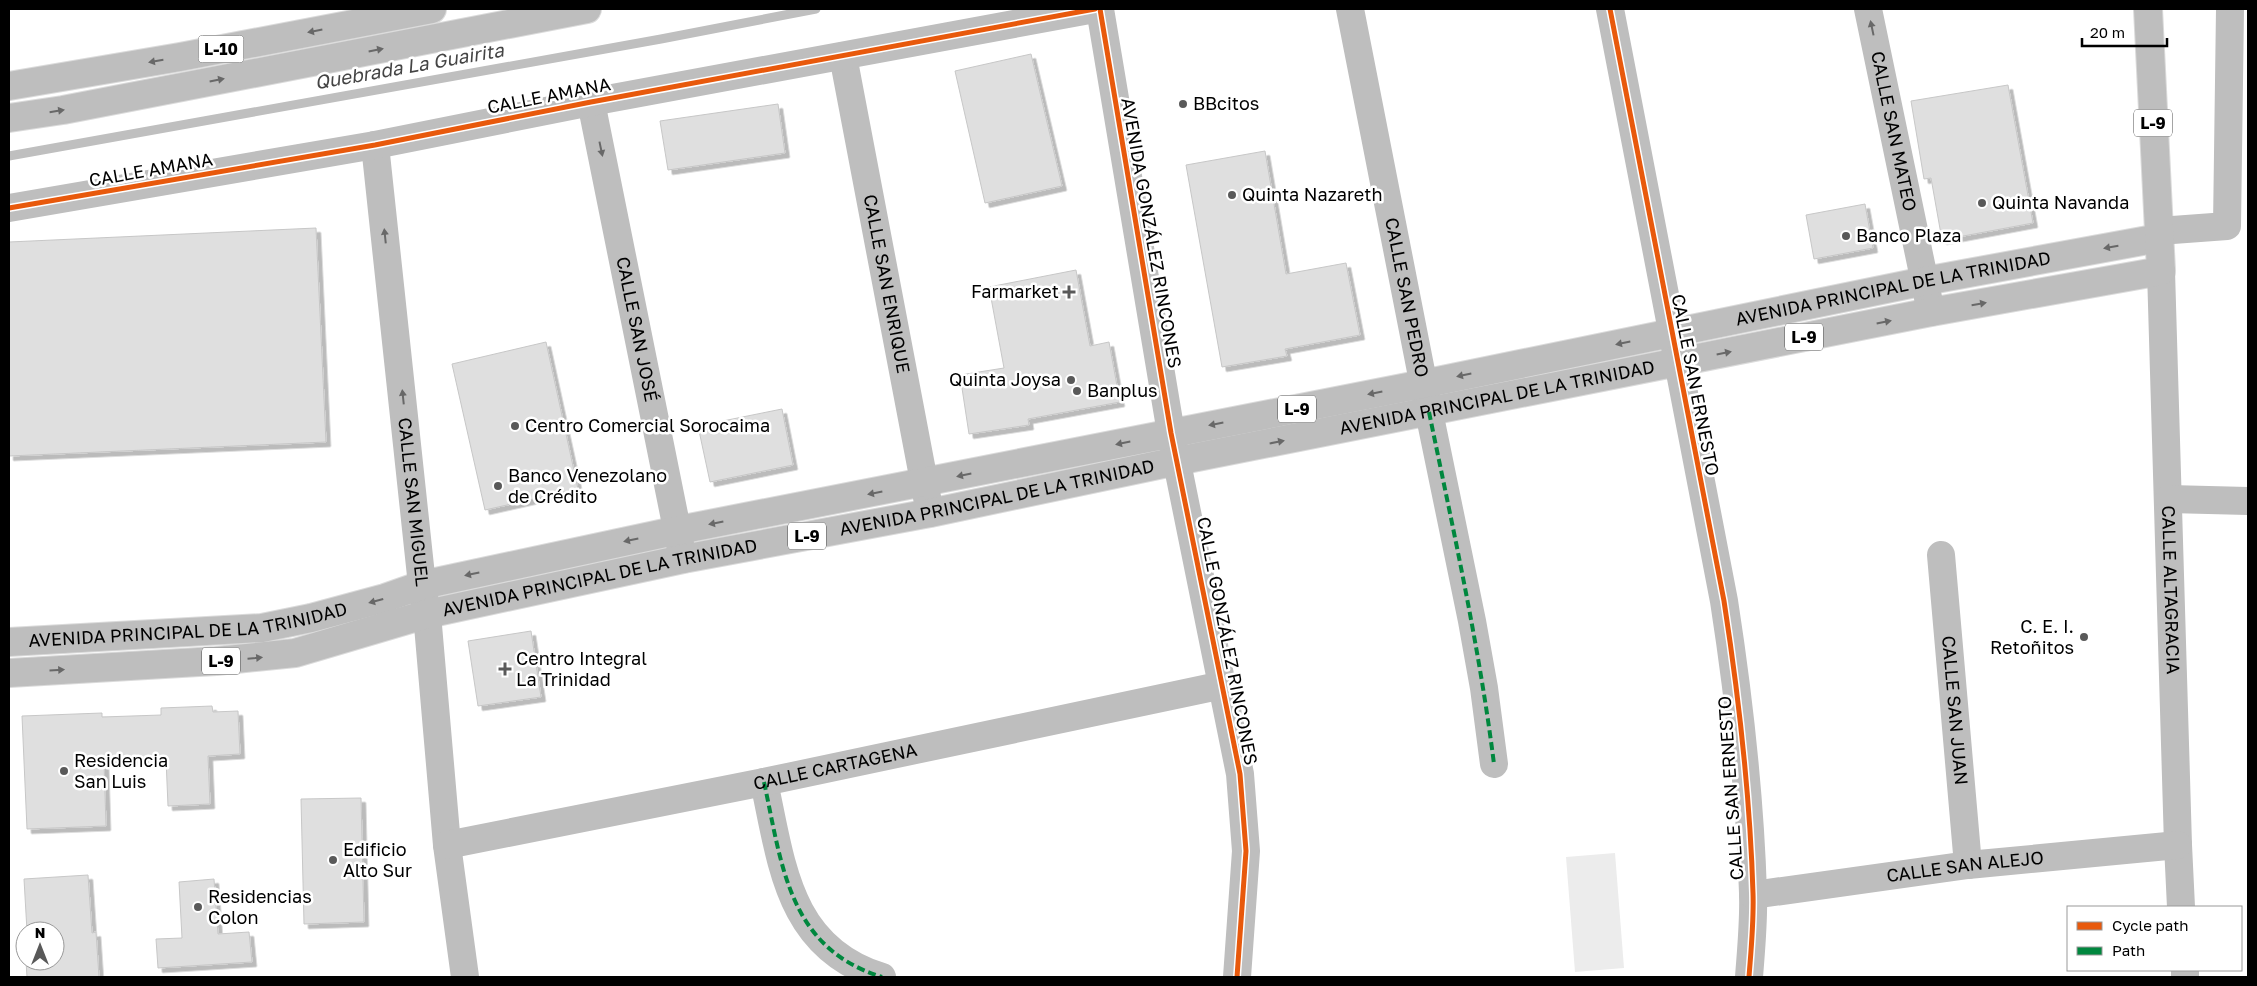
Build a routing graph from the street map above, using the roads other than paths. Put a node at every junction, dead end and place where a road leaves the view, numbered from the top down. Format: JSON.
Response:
{"nodes":[{"id":1,"x":432,"y":9,"type":"edge"},
{"id":2,"x":587,"y":9,"type":"edge"},
{"id":3,"x":1095,"y":9,"type":"edge"},
{"id":4,"x":1100,"y":9,"type":"edge"},
{"id":5,"x":1350,"y":9,"type":"edge"},
{"id":6,"x":1610,"y":9,"type":"edge"},
{"id":7,"x":1868,"y":9,"type":"edge"},
{"id":8,"x":2148,"y":9,"type":"edge"},
{"id":9,"x":2230,"y":9,"type":"edge"},
{"id":10,"x":843,"y":56,"type":"junction"},
{"id":11,"x":9,"y":86,"type":"edge"},
{"id":12,"x":591,"y":102,"type":"junction"},
{"id":13,"x":9,"y":118,"type":"edge"},
{"id":14,"x":375,"y":145,"type":"junction"},
{"id":15,"x":9,"y":208,"type":"edge"},
{"id":16,"x":2158,"y":235,"type":"junction"},
{"id":17,"x":2161,"y":271,"type":"junction"},
{"id":18,"x":1925,"y":281,"type":"junction"},
{"id":19,"x":1931,"y":312,"type":"junction"},
{"id":20,"x":1671,"y":333,"type":"junction"},
{"id":21,"x":1676,"y":362,"type":"junction"},
{"id":22,"x":1423,"y":384,"type":"junction"},
{"id":23,"x":1429,"y":412,"type":"junction"},
{"id":24,"x":1171,"y":433,"type":"junction"},
{"id":25,"x":1177,"y":462,"type":"junction"},
{"id":26,"x":923,"y":484,"type":"junction"},
{"id":27,"x":2169,"y":499,"type":"junction"},
{"id":28,"x":2248,"y":501,"type":"edge"},
{"id":29,"x":930,"y":513,"type":"junction"},
{"id":30,"x":679,"y":530,"type":"junction"},
{"id":31,"x":1941,"y":555,"type":"dead end"},
{"id":32,"x":684,"y":559,"type":"junction"},
{"id":33,"x":422,"y":585,"type":"junction"},
{"id":34,"x":427,"y":614,"type":"junction"},
{"id":35,"x":9,"y":642,"type":"edge"},
{"id":36,"x":9,"y":673,"type":"edge"},
{"id":37,"x":1223,"y":684,"type":"junction"},
{"id":38,"x":1494,"y":764,"type":"dead end"},
{"id":39,"x":764,"y":782,"type":"junction"},
{"id":40,"x":447,"y":845,"type":"junction"},
{"id":41,"x":2178,"y":845,"type":"junction"},
{"id":42,"x":1968,"y":865,"type":"junction"},
{"id":43,"x":1753,"y":895,"type":"junction"},
{"id":44,"x":2181,"y":906,"type":"edge"},
{"id":45,"x":465,"y":977,"type":"edge"},
{"id":46,"x":882,"y":977,"type":"edge"},
{"id":47,"x":1237,"y":977,"type":"edge"},
{"id":48,"x":1750,"y":977,"type":"edge"}],
"edges":[{"from":1,"to":11,"type":"street","number":"L-10","one_way":true},
{"from":13,"to":2,"type":"street","number":"L-10","one_way":true},
{"from":3,"to":10,"type":"street","name":"CALLE AMANA"},
{"from":4,"to":24,"type":"street","name":"AVENIDA GONZÁLEZ RINCONES"},
{"from":5,"to":22,"type":"street","name":"CALLE SAN PEDRO"},
{"from":6,"to":20,"type":"street","name":"CALLE SAN ERNESTO"},
{"from":18,"to":7,"type":"street","name":"CALLE SAN MATEO","one_way":true},
{"from":8,"to":16,"type":"street","number":"L-9"},
{"from":9,"to":16,"type":"street","name":"AVENIDA PRINCIPAL DE LA TRINIDAD"},
{"from":10,"to":12,"type":"street","name":"CALLE AMANA"},
{"from":10,"to":26,"type":"street","name":"CALLE SAN ENRIQUE"},
{"from":12,"to":14,"type":"street","name":"CALLE AMANA"},
{"from":12,"to":30,"type":"street","name":"CALLE SAN JOSÉ","one_way":true},
{"from":14,"to":15,"type":"street","name":"CALLE AMANA"},
{"from":33,"to":14,"type":"street","name":"CALLE SAN MIGUEL","one_way":true},
{"from":16,"to":17,"type":"street","number":"L-9"},
{"from":16,"to":18,"type":"street","name":"AVENIDA PRINCIPAL DE LA TRINIDAD","number":"L-9","one_way":true},
{"from":19,"to":17,"type":"street","name":"AVENIDA PRINCIPAL DE LA TRINIDAD","number":"L-9","one_way":true},
{"from":17,"to":27,"type":"street","name":"CALLE ALTAGRACIA"},
{"from":18,"to":19,"type":"street","name":"CALLE SAN MATEO"},
{"from":18,"to":20,"type":"street","name":"AVENIDA PRINCIPAL DE LA TRINIDAD","number":"L-9"},
{"from":21,"to":19,"type":"street","name":"AVENIDA PRINCIPAL DE LA TRINIDAD","number":"L-9","one_way":true},
{"from":20,"to":21,"type":"street","name":"CALLE SAN ERNESTO"},
{"from":20,"to":22,"type":"street","name":"AVENIDA PRINCIPAL DE LA TRINIDAD","number":"L-9","one_way":true},
{"from":21,"to":23,"type":"street","name":"AVENIDA PRINCIPAL DE LA TRINIDAD","number":"L-9"},
{"from":21,"to":43,"type":"street","name":"CALLE SAN ERNESTO"},
{"from":22,"to":23,"type":"street","name":"CALLE SAN PEDRO"},
{"from":22,"to":24,"type":"street","name":"AVENIDA PRINCIPAL DE LA TRINIDAD","number":"L-9","one_way":true},
{"from":25,"to":23,"type":"street","name":"AVENIDA PRINCIPAL DE LA TRINIDAD","number":"L-9","one_way":true},
{"from":23,"to":38,"type":"street","name":"CALLE SAN PEDRO"},
{"from":24,"to":25,"type":"street","name":"AVENIDA GONZÁLEZ RINCONES"},
{"from":24,"to":26,"type":"street","name":"AVENIDA PRINCIPAL DE LA TRINIDAD","number":"L-9","one_way":true},
{"from":25,"to":29,"type":"street","name":"AVENIDA PRINCIPAL DE LA TRINIDAD","number":"L-9"},
{"from":25,"to":37,"type":"street","name":"CALLE GONZÁLEZ RINCONES"},
{"from":26,"to":29,"type":"street","name":"CALLE SAN ENRIQUE"},
{"from":26,"to":30,"type":"street","name":"AVENIDA PRINCIPAL DE LA TRINIDAD","number":"L-9","one_way":true},
{"from":27,"to":28,"type":"street"},
{"from":27,"to":41,"type":"street","name":"CALLE ALTAGRACIA"},
{"from":29,"to":32,"type":"street","name":"AVENIDA PRINCIPAL DE LA TRINIDAD","number":"L-9"},
{"from":30,"to":32,"type":"street","name":"CALLE SAN JOSÉ"},
{"from":30,"to":33,"type":"street","name":"AVENIDA PRINCIPAL DE LA TRINIDAD","number":"L-9","one_way":true},
{"from":31,"to":42,"type":"street","name":"CALLE SAN JUAN"},
{"from":32,"to":34,"type":"street","name":"AVENIDA PRINCIPAL DE LA TRINIDAD","number":"L-9"},
{"from":33,"to":34,"type":"street","name":"CALLE SAN MIGUEL"},
{"from":33,"to":35,"type":"street","name":"AVENIDA PRINCIPAL DE LA TRINIDAD","number":"L-9","one_way":true},
{"from":36,"to":34,"type":"street","name":"AVENIDA PRINCIPAL DE LA TRINIDAD","number":"L-9","one_way":true},
{"from":34,"to":40,"type":"street","name":"CALLE SAN MIGUEL"},
{"from":37,"to":39,"type":"street","name":"CALLE CARTAGENA"},
{"from":37,"to":47,"type":"street","name":"CALLE GONZÁLEZ RINCONES"},
{"from":39,"to":40,"type":"street","name":"CALLE CARTAGENA"},
{"from":39,"to":46,"type":"street"},
{"from":40,"to":45,"type":"street","name":"CALLE SAN MIGUEL"},
{"from":41,"to":42,"type":"street","name":"CALLE SAN ALEJO"},
{"from":41,"to":44,"type":"street","name":"CALLE ALTAGRACIA"},
{"from":42,"to":43,"type":"street","name":"CALLE SAN ALEJO"},
{"from":43,"to":48,"type":"street","name":"CALLE SAN ERNESTO"}]}
